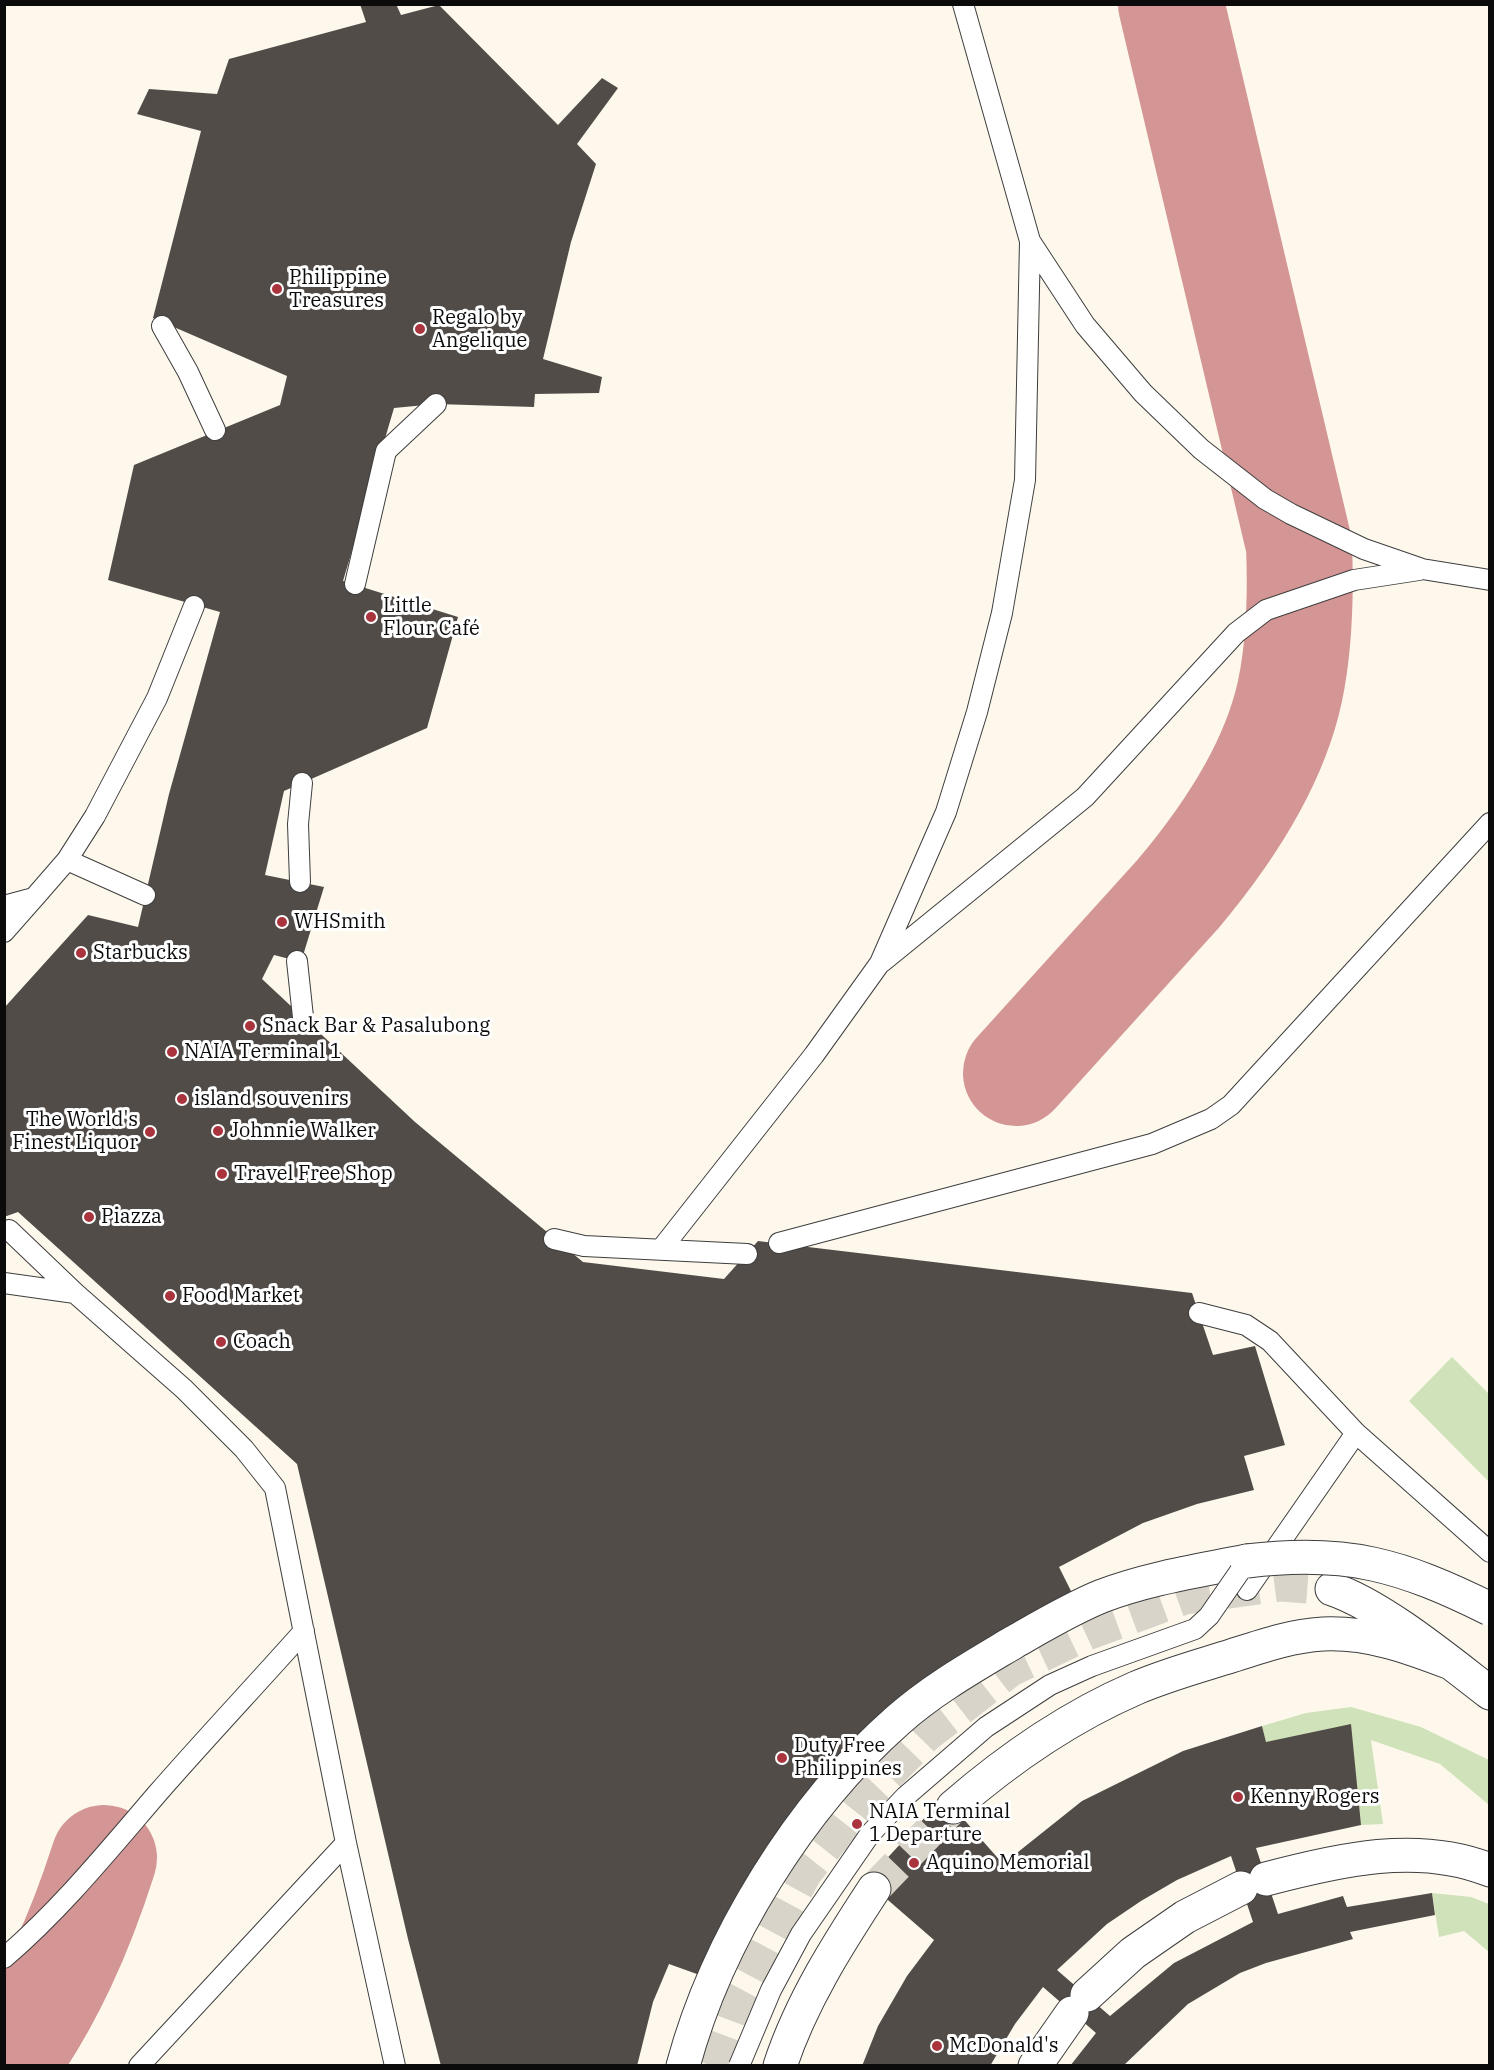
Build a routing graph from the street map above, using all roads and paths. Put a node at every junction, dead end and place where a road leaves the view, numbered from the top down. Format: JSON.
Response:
{"nodes":[{"id":1,"x":963,"y":4,"type":"edge"},
{"id":2,"x":1030,"y":241,"type":"junction"},
{"id":3,"x":162,"y":326,"type":"dead end"},
{"id":4,"x":436,"y":404,"type":"dead end"},
{"id":5,"x":215,"y":430,"type":"dead end"},
{"id":6,"x":1422,"y":569,"type":"junction"},
{"id":7,"x":1490,"y":580,"type":"edge"},
{"id":8,"x":355,"y":584,"type":"dead end"},
{"id":9,"x":194,"y":606,"type":"dead end"},
{"id":10,"x":302,"y":783,"type":"dead end"},
{"id":11,"x":1490,"y":823,"type":"edge"},
{"id":12,"x":67,"y":860,"type":"junction"},
{"id":13,"x":300,"y":882,"type":"dead end"},
{"id":14,"x":145,"y":896,"type":"dead end"},
{"id":15,"x":34,"y":898,"type":"junction"},
{"id":16,"x":4,"y":906,"type":"edge"},
{"id":17,"x":4,"y":932,"type":"edge"},
{"id":18,"x":297,"y":961,"type":"dead end"},
{"id":19,"x":879,"y":963,"type":"junction"},
{"id":20,"x":303,"y":1017,"type":"dead end"},
{"id":21,"x":9,"y":1230,"type":"dead end"},
{"id":22,"x":554,"y":1239,"type":"dead end"},
{"id":23,"x":779,"y":1243,"type":"dead end"},
{"id":24,"x":662,"y":1248,"type":"junction"},
{"id":25,"x":747,"y":1254,"type":"dead end"},
{"id":26,"x":4,"y":1282,"type":"edge"},
{"id":27,"x":75,"y":1293,"type":"junction"},
{"id":28,"x":1199,"y":1313,"type":"dead end"},
{"id":29,"x":1356,"y":1433,"type":"junction"},
{"id":30,"x":1490,"y":1552,"type":"edge"},
{"id":31,"x":1247,"y":1575,"type":"junction"},
{"id":32,"x":1332,"y":1589,"type":"tunnel mouth"},
{"id":33,"x":1490,"y":1609,"type":"edge"},
{"id":34,"x":304,"y":1631,"type":"junction"},
{"id":35,"x":1451,"y":1663,"type":"junction"},
{"id":36,"x":1490,"y":1693,"type":"edge"},
{"id":37,"x":953,"y":1808,"type":"tunnel mouth"},
{"id":38,"x":346,"y":1843,"type":"junction"},
{"id":39,"x":1490,"y":1870,"type":"edge"},
{"id":40,"x":874,"y":1889,"type":"tunnel mouth"},
{"id":41,"x":4,"y":1958,"type":"edge"},
{"id":42,"x":140,"y":2066,"type":"edge"},
{"id":43,"x":395,"y":2066,"type":"edge"},
{"id":44,"x":683,"y":2066,"type":"edge"},
{"id":45,"x":738,"y":2066,"type":"edge"},
{"id":46,"x":780,"y":2066,"type":"edge"},
{"id":47,"x":1035,"y":2066,"type":"edge"}],
"edges":[{"from":1,"to":2,"type":"lane"},
{"from":2,"to":6,"type":"lane"},
{"from":2,"to":19,"type":"lane"},
{"from":3,"to":5,"type":"lane"},
{"from":4,"to":8,"type":"lane"},
{"from":6,"to":7,"type":"lane"},
{"from":6,"to":19,"type":"lane"},
{"from":9,"to":12,"type":"lane"},
{"from":10,"to":13,"type":"lane"},
{"from":11,"to":23,"type":"lane"},
{"from":12,"to":14,"type":"lane"},
{"from":12,"to":15,"type":"lane"},
{"from":15,"to":16,"type":"lane"},
{"from":15,"to":17,"type":"lane"},
{"from":18,"to":20,"type":"lane"},
{"from":19,"to":24,"type":"lane"},
{"from":21,"to":27,"type":"lane"},
{"from":22,"to":24,"type":"lane"},
{"from":24,"to":25,"type":"lane"},
{"from":26,"to":27,"type":"lane"},
{"from":27,"to":34,"type":"lane"},
{"from":28,"to":29,"type":"lane"},
{"from":29,"to":30,"type":"lane"},
{"from":29,"to":31,"type":"lane"},
{"from":31,"to":33,"type":"street","bridge":true},
{"from":31,"to":44,"type":"street"},
{"from":31,"to":45,"type":"lane","bridge":true},
{"from":32,"to":35,"type":"street"},
{"from":34,"to":38,"type":"lane"},
{"from":34,"to":41,"type":"lane"},
{"from":35,"to":36,"type":"street"},
{"from":35,"to":37,"type":"street"},
{"from":38,"to":42,"type":"lane"},
{"from":38,"to":43,"type":"lane"},
{"from":39,"to":47,"type":"street"},
{"from":40,"to":46,"type":"street"}]}
